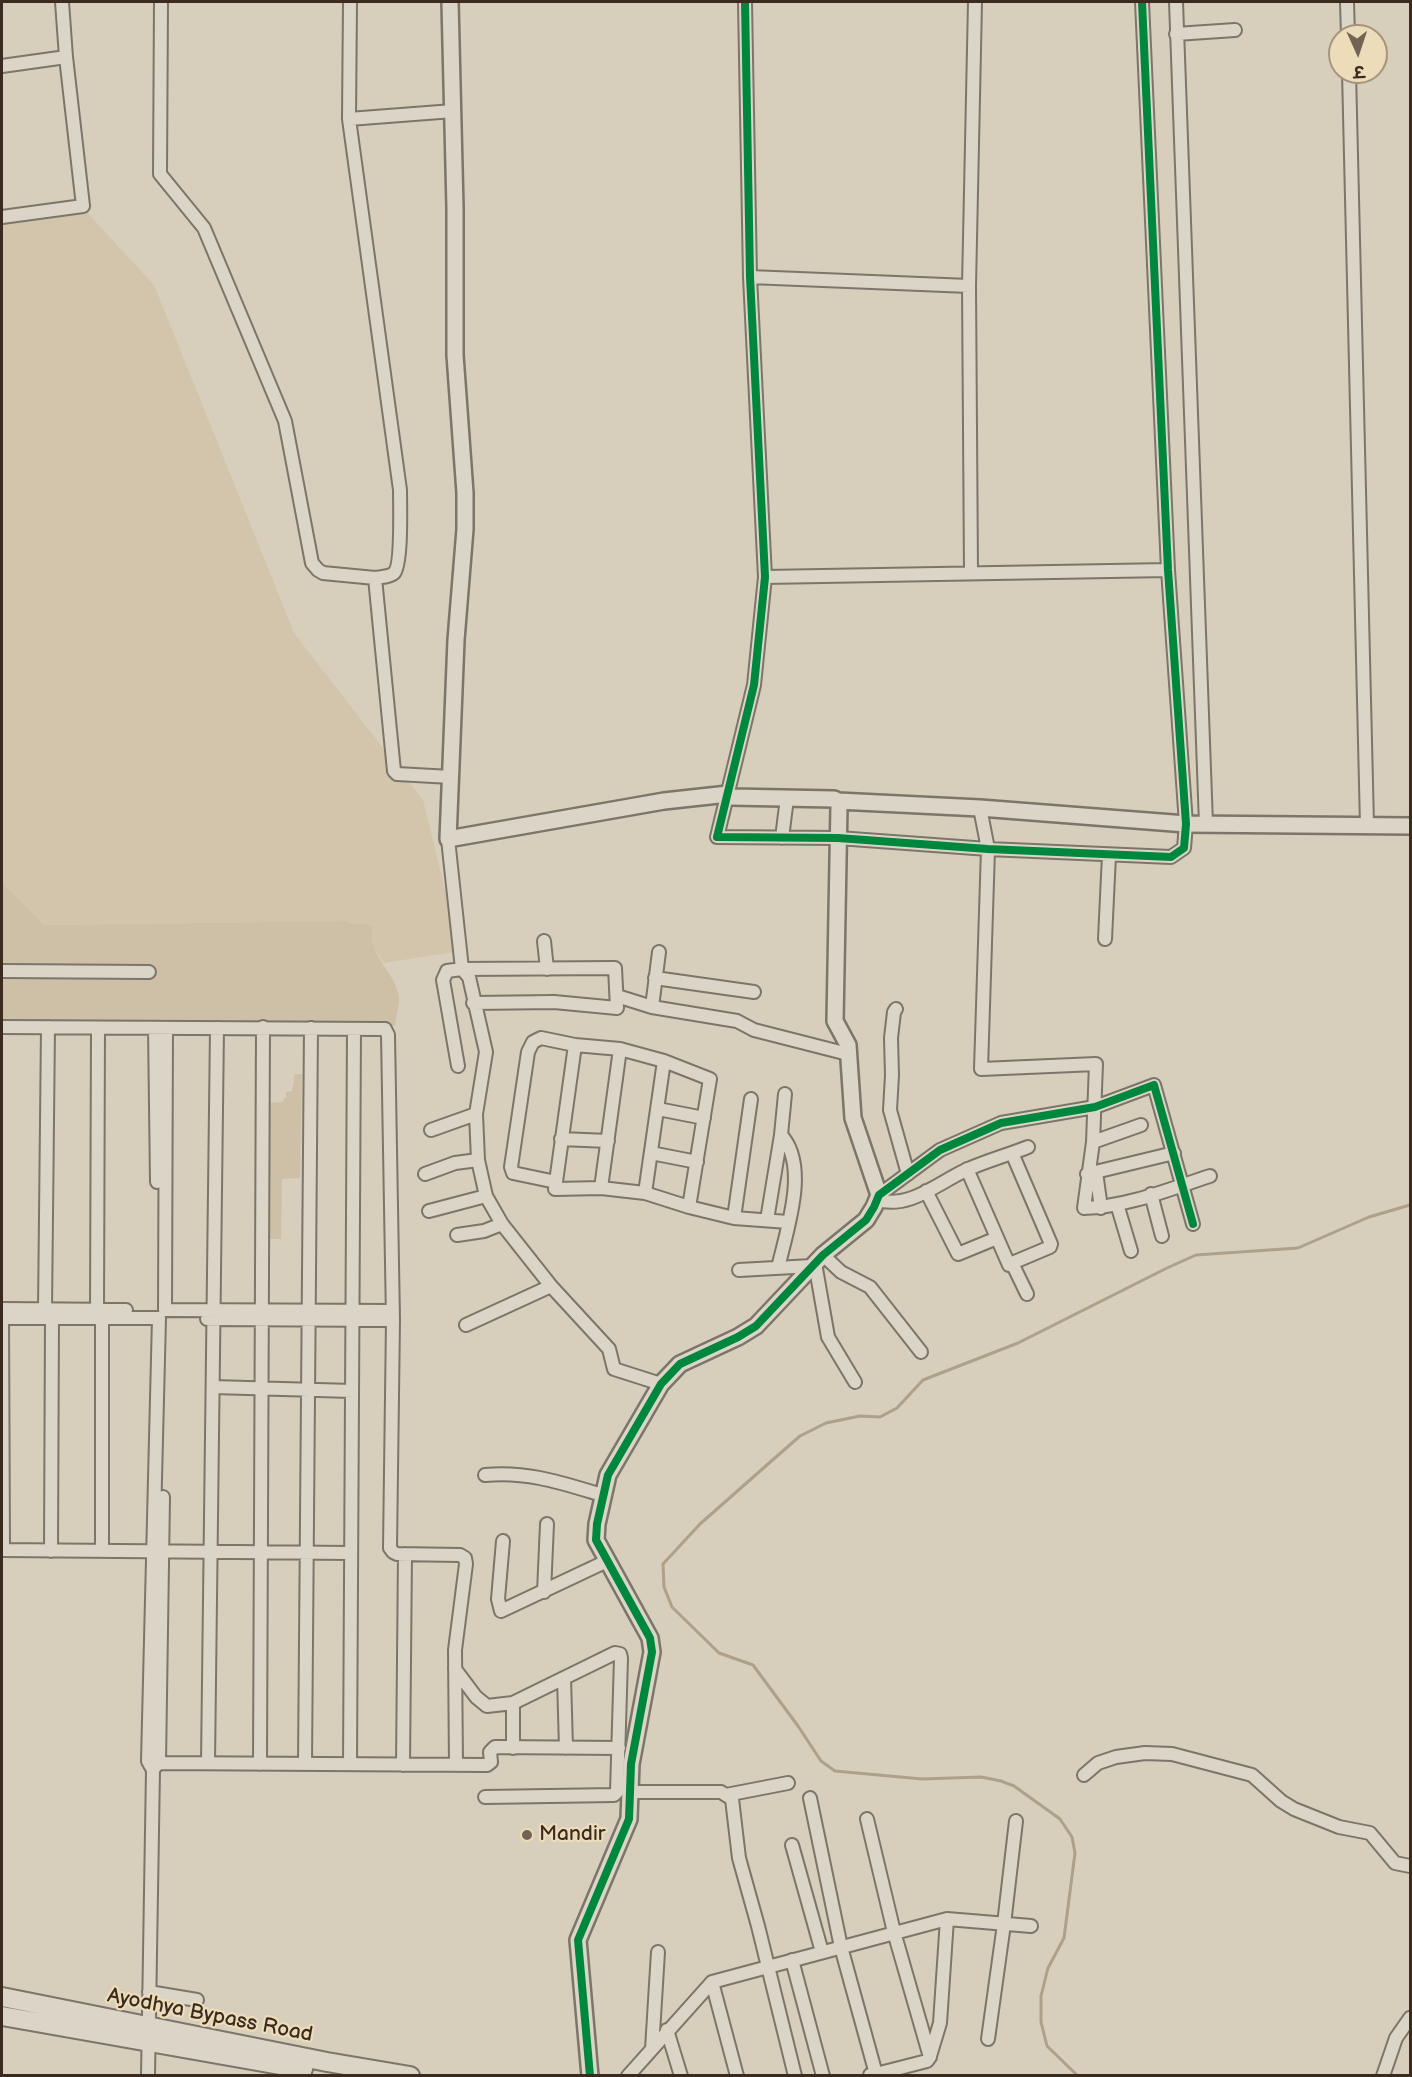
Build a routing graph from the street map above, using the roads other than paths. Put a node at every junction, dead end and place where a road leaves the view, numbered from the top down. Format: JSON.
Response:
{"nodes":[{"id":1,"x":62,"y":2,"type":"edge"},
{"id":2,"x":161,"y":2,"type":"edge"},
{"id":3,"x":350,"y":2,"type":"edge"},
{"id":4,"x":450,"y":2,"type":"edge"},
{"id":5,"x":745,"y":2,"type":"edge"},
{"id":6,"x":975,"y":2,"type":"edge"},
{"id":7,"x":1142,"y":2,"type":"edge"},
{"id":8,"x":1176,"y":2,"type":"edge"},
{"id":9,"x":1347,"y":2,"type":"edge"},
{"id":10,"x":1348,"y":24,"type":"edge"},
{"id":11,"x":1235,"y":30,"type":"dead end"},
{"id":12,"x":1176,"y":34,"type":"junction"},
{"id":13,"x":66,"y":57,"type":"junction"},
{"id":14,"x":2,"y":66,"type":"edge"},
{"id":15,"x":1349,"y":84,"type":"edge"},
{"id":16,"x":453,"y":111,"type":"junction"},
{"id":17,"x":349,"y":118,"type":"junction"},
{"id":18,"x":2,"y":217,"type":"edge"},
{"id":19,"x":750,"y":277,"type":"junction"},
{"id":20,"x":969,"y":286,"type":"junction"},
{"id":21,"x":1168,"y":570,"type":"junction"},
{"id":22,"x":971,"y":572,"type":"junction"},
{"id":23,"x":765,"y":577,"type":"junction"},
{"id":24,"x":375,"y":578,"type":"junction"},
{"id":25,"x":451,"y":777,"type":"junction"},
{"id":26,"x":728,"y":794,"type":"junction"},
{"id":27,"x":787,"y":798,"type":"junction"},
{"id":28,"x":838,"y":801,"type":"junction"},
{"id":29,"x":980,"y":808,"type":"junction"},
{"id":30,"x":1186,"y":824,"type":"junction"},
{"id":31,"x":1206,"y":824,"type":"junction"},
{"id":32,"x":1367,"y":825,"type":"junction"},
{"id":33,"x":1410,"y":826,"type":"edge"},
{"id":34,"x":782,"y":838,"type":"junction"},
{"id":35,"x":838,"y":838,"type":"junction"},
{"id":36,"x":448,"y":839,"type":"junction"},
{"id":37,"x":988,"y":849,"type":"junction"},
{"id":38,"x":1109,"y":855,"type":"junction"},
{"id":39,"x":1105,"y":939,"type":"dead end"},
{"id":40,"x":544,"y":940,"type":"dead end"},
{"id":41,"x":659,"y":952,"type":"dead end"},
{"id":42,"x":462,"y":969,"type":"junction"},
{"id":43,"x":547,"y":969,"type":"junction"},
{"id":44,"x":2,"y":971,"type":"edge"},
{"id":45,"x":149,"y":972,"type":"dead end"},
{"id":46,"x":655,"y":978,"type":"junction"},
{"id":47,"x":754,"y":992,"type":"dead end"},
{"id":48,"x":617,"y":996,"type":"junction"},
{"id":49,"x":473,"y":1003,"type":"junction"},
{"id":50,"x":652,"y":1007,"type":"junction"},
{"id":51,"x":897,"y":1008,"type":"dead end"},
{"id":52,"x":2,"y":1027,"type":"edge"},
{"id":53,"x":48,"y":1027,"type":"junction"},
{"id":54,"x":263,"y":1027,"type":"junction"},
{"id":55,"x":98,"y":1028,"type":"junction"},
{"id":56,"x":161,"y":1028,"type":"junction"},
{"id":57,"x":217,"y":1028,"type":"junction"},
{"id":58,"x":311,"y":1028,"type":"junction"},
{"id":59,"x":354,"y":1029,"type":"junction"},
{"id":60,"x":574,"y":1045,"type":"junction"},
{"id":61,"x":620,"y":1049,"type":"junction"},
{"id":62,"x":848,"y":1054,"type":"junction"},
{"id":63,"x":664,"y":1061,"type":"junction"},
{"id":64,"x":458,"y":1066,"type":"dead end"},
{"id":65,"x":785,"y":1094,"type":"dead end"},
{"id":66,"x":751,"y":1099,"type":"dead end"},
{"id":67,"x":1095,"y":1107,"type":"junction"},
{"id":68,"x":658,"y":1109,"type":"junction"},
{"id":69,"x":476,"y":1114,"type":"junction"},
{"id":70,"x":704,"y":1118,"type":"junction"},
{"id":71,"x":1141,"y":1125,"type":"dead end"},
{"id":72,"x":431,"y":1130,"type":"dead end"},
{"id":73,"x":782,"y":1135,"type":"junction"},
{"id":74,"x":561,"y":1139,"type":"junction"},
{"id":75,"x":608,"y":1141,"type":"junction"},
{"id":76,"x":1093,"y":1142,"type":"junction"},
{"id":77,"x":1028,"y":1147,"type":"dead end"},
{"id":78,"x":651,"y":1153,"type":"junction"},
{"id":79,"x":1012,"y":1153,"type":"junction"},
{"id":80,"x":1174,"y":1153,"type":"junction"},
{"id":81,"x":478,"y":1160,"type":"junction"},
{"id":82,"x":697,"y":1162,"type":"junction"},
{"id":83,"x":968,"y":1169,"type":"junction"},
{"id":84,"x":425,"y":1173,"type":"dead end"},
{"id":85,"x":1091,"y":1173,"type":"junction"},
{"id":86,"x":908,"y":1174,"type":"junction"},
{"id":87,"x":1210,"y":1176,"type":"dead end"},
{"id":88,"x":556,"y":1182,"type":"junction"},
{"id":89,"x":1181,"y":1185,"type":"junction"},
{"id":90,"x":601,"y":1188,"type":"junction"},
{"id":91,"x":926,"y":1191,"type":"junction"},
{"id":92,"x":645,"y":1193,"type":"junction"},
{"id":93,"x":1151,"y":1194,"type":"junction"},
{"id":94,"x":486,"y":1196,"type":"junction"},
{"id":95,"x":878,"y":1198,"type":"junction"},
{"id":96,"x":1117,"y":1204,"type":"junction"},
{"id":97,"x":689,"y":1207,"type":"junction"},
{"id":98,"x":429,"y":1211,"type":"dead end"},
{"id":99,"x":734,"y":1218,"type":"junction"},
{"id":100,"x":767,"y":1220,"type":"junction"},
{"id":101,"x":788,"y":1222,"type":"junction"},
{"id":102,"x":502,"y":1224,"type":"junction"},
{"id":103,"x":1193,"y":1224,"type":"dead end"},
{"id":104,"x":457,"y":1235,"type":"dead end"},
{"id":105,"x":1162,"y":1236,"type":"dead end"},
{"id":106,"x":997,"y":1238,"type":"junction"},
{"id":107,"x":1131,"y":1251,"type":"dead end"},
{"id":108,"x":817,"y":1262,"type":"junction"},
{"id":109,"x":1012,"y":1263,"type":"junction"},
{"id":110,"x":778,"y":1268,"type":"junction"},
{"id":111,"x":739,"y":1270,"type":"dead end"},
{"id":112,"x":551,"y":1286,"type":"junction"},
{"id":113,"x":1027,"y":1294,"type":"dead end"},
{"id":114,"x":49,"y":1314,"type":"junction"},
{"id":115,"x":100,"y":1314,"type":"junction"},
{"id":116,"x":2,"y":1315,"type":"edge"},
{"id":117,"x":163,"y":1315,"type":"junction"},
{"id":118,"x":214,"y":1315,"type":"junction"},
{"id":119,"x":262,"y":1315,"type":"junction"},
{"id":120,"x":309,"y":1315,"type":"junction"},
{"id":121,"x":352,"y":1315,"type":"junction"},
{"id":122,"x":393,"y":1315,"type":"junction"},
{"id":123,"x":466,"y":1324,"type":"dead end"},
{"id":124,"x":921,"y":1352,"type":"dead end"},
{"id":125,"x":855,"y":1382,"type":"dead end"},
{"id":126,"x":661,"y":1384,"type":"junction"},
{"id":127,"x":213,"y":1387,"type":"junction"},
{"id":128,"x":261,"y":1389,"type":"junction"},
{"id":129,"x":308,"y":1390,"type":"junction"},
{"id":130,"x":352,"y":1392,"type":"junction"},
{"id":131,"x":485,"y":1474,"type":"dead end"},
{"id":132,"x":602,"y":1495,"type":"junction"},
{"id":133,"x":547,"y":1524,"type":"dead end"},
{"id":134,"x":503,"y":1541,"type":"dead end"},
{"id":135,"x":2,"y":1550,"type":"edge"},
{"id":136,"x":51,"y":1551,"type":"junction"},
{"id":137,"x":102,"y":1551,"type":"junction"},
{"id":138,"x":158,"y":1551,"type":"junction"},
{"id":139,"x":211,"y":1552,"type":"junction"},
{"id":140,"x":261,"y":1552,"type":"junction"},
{"id":141,"x":307,"y":1552,"type":"junction"},
{"id":142,"x":351,"y":1553,"type":"junction"},
{"id":143,"x":405,"y":1554,"type":"junction"},
{"id":144,"x":607,"y":1561,"type":"junction"},
{"id":145,"x":544,"y":1592,"type":"junction"},
{"id":146,"x":455,"y":1669,"type":"junction"},
{"id":147,"x":564,"y":1678,"type":"junction"},
{"id":148,"x":513,"y":1703,"type":"junction"},
{"id":149,"x":513,"y":1748,"type":"junction"},
{"id":150,"x":566,"y":1748,"type":"junction"},
{"id":151,"x":619,"y":1748,"type":"junction"},
{"id":152,"x":208,"y":1763,"type":"junction"},
{"id":153,"x":260,"y":1764,"type":"junction"},
{"id":154,"x":305,"y":1764,"type":"junction"},
{"id":155,"x":350,"y":1764,"type":"junction"},
{"id":156,"x":403,"y":1765,"type":"junction"},
{"id":157,"x":456,"y":1765,"type":"junction"},
{"id":158,"x":156,"y":1766,"type":"junction"},
{"id":159,"x":1084,"y":1775,"type":"dead end"},
{"id":160,"x":788,"y":1783,"type":"dead end"},
{"id":161,"x":630,"y":1792,"type":"junction"},
{"id":162,"x":726,"y":1795,"type":"junction"},
{"id":163,"x":485,"y":1797,"type":"dead end"},
{"id":164,"x":810,"y":1798,"type":"dead end"},
{"id":165,"x":867,"y":1820,"type":"dead end"},
{"id":166,"x":1016,"y":1821,"type":"dead end"},
{"id":167,"x":792,"y":1845,"type":"dead end"},
{"id":168,"x":1410,"y":1866,"type":"edge"},
{"id":169,"x":947,"y":1918,"type":"junction"},
{"id":170,"x":1004,"y":1924,"type":"junction"},
{"id":171,"x":1031,"y":1926,"type":"dead end"},
{"id":172,"x":894,"y":1932,"type":"junction"},
{"id":173,"x":841,"y":1947,"type":"junction"},
{"id":174,"x":658,"y":1952,"type":"dead end"},
{"id":175,"x":822,"y":1952,"type":"junction"},
{"id":176,"x":792,"y":1960,"type":"junction"},
{"id":177,"x":767,"y":1966,"type":"junction"},
{"id":178,"x":712,"y":1982,"type":"junction"},
{"id":179,"x":149,"y":1992,"type":"junction"},
{"id":180,"x":2,"y":1997,"type":"edge"},
{"id":181,"x":197,"y":2000,"type":"dead end"},
{"id":182,"x":2,"y":2016,"type":"edge"},
{"id":183,"x":1410,"y":2018,"type":"edge"},
{"id":184,"x":667,"y":2030,"type":"junction"},
{"id":185,"x":148,"y":2035,"type":"junction"},
{"id":186,"x":988,"y":2039,"type":"dead end"},
{"id":187,"x":651,"y":2049,"type":"junction"},
{"id":188,"x":930,"y":2057,"type":"junction"},
{"id":189,"x":634,"y":2074,"type":"edge"},
{"id":190,"x":872,"y":2074,"type":"edge"},
{"id":191,"x":148,"y":2076,"type":"edge"},
{"id":192,"x":337,"y":2076,"type":"edge"},
{"id":193,"x":410,"y":2076,"type":"edge"},
{"id":194,"x":590,"y":2076,"type":"edge"},
{"id":195,"x":681,"y":2076,"type":"edge"},
{"id":196,"x":737,"y":2076,"type":"edge"},
{"id":197,"x":795,"y":2076,"type":"edge"},
{"id":198,"x":823,"y":2076,"type":"edge"},
{"id":199,"x":1383,"y":2076,"type":"edge"}],
"edges":[{"from":1,"to":13,"type":"street"},
{"from":2,"to":24,"type":"street"},
{"from":3,"to":17,"type":"street"},
{"from":4,"to":16,"type":"street"},
{"from":5,"to":19,"type":"street"},
{"from":6,"to":20,"type":"street"},
{"from":7,"to":21,"type":"street"},
{"from":8,"to":12,"type":"street"},
{"from":9,"to":10,"type":"street"},
{"from":11,"to":12,"type":"street"},
{"from":12,"to":31,"type":"street"},
{"from":13,"to":14,"type":"street"},
{"from":13,"to":18,"type":"street"},
{"from":15,"to":32,"type":"street"},
{"from":16,"to":17,"type":"street"},
{"from":16,"to":25,"type":"street"},
{"from":17,"to":24,"type":"street"},
{"from":19,"to":20,"type":"street"},
{"from":19,"to":23,"type":"street"},
{"from":20,"to":22,"type":"street"},
{"from":21,"to":22,"type":"street"},
{"from":21,"to":30,"type":"street"},
{"from":22,"to":23,"type":"street"},
{"from":23,"to":26,"type":"street"},
{"from":24,"to":25,"type":"street"},
{"from":25,"to":36,"type":"street"},
{"from":26,"to":27,"type":"street"},
{"from":26,"to":34,"type":"street"},
{"from":26,"to":36,"type":"street"},
{"from":27,"to":28,"type":"street"},
{"from":27,"to":34,"type":"street"},
{"from":28,"to":29,"type":"street"},
{"from":28,"to":35,"type":"street"},
{"from":29,"to":30,"type":"street"},
{"from":29,"to":37,"type":"street"},
{"from":30,"to":31,"type":"street"},
{"from":30,"to":38,"type":"street"},
{"from":31,"to":32,"type":"street"},
{"from":32,"to":33,"type":"street"},
{"from":34,"to":35,"type":"street"},
{"from":35,"to":37,"type":"street"},
{"from":35,"to":62,"type":"street"},
{"from":36,"to":42,"type":"street"},
{"from":37,"to":38,"type":"street"},
{"from":37,"to":67,"type":"street"},
{"from":38,"to":39,"type":"street"},
{"from":40,"to":43,"type":"street"},
{"from":41,"to":46,"type":"street"},
{"from":42,"to":43,"type":"street"},
{"from":42,"to":49,"type":"street"},
{"from":42,"to":64,"type":"street"},
{"from":43,"to":48,"type":"street"},
{"from":44,"to":45,"type":"street"},
{"from":46,"to":47,"type":"street"},
{"from":46,"to":50,"type":"street"},
{"from":48,"to":49,"type":"street"},
{"from":48,"to":50,"type":"street"},
{"from":49,"to":69,"type":"street"},
{"from":50,"to":62,"type":"street"},
{"from":51,"to":86,"type":"street"},
{"from":52,"to":53,"type":"street"},
{"from":53,"to":55,"type":"street"},
{"from":53,"to":114,"type":"street"},
{"from":54,"to":57,"type":"street"},
{"from":54,"to":58,"type":"street"},
{"from":54,"to":119,"type":"street"},
{"from":55,"to":56,"type":"street"},
{"from":55,"to":115,"type":"street"},
{"from":56,"to":57,"type":"street"},
{"from":56,"to":117,"type":"street"},
{"from":57,"to":118,"type":"street"},
{"from":58,"to":59,"type":"street"},
{"from":58,"to":120,"type":"street"},
{"from":59,"to":121,"type":"street"},
{"from":59,"to":122,"type":"street"},
{"from":60,"to":61,"type":"street"},
{"from":60,"to":74,"type":"street"},
{"from":60,"to":88,"type":"street"},
{"from":61,"to":63,"type":"street"},
{"from":61,"to":75,"type":"street"},
{"from":62,"to":95,"type":"street"},
{"from":63,"to":68,"type":"street"},
{"from":63,"to":70,"type":"street"},
{"from":65,"to":73,"type":"street"},
{"from":66,"to":99,"type":"street"},
{"from":67,"to":76,"type":"street"},
{"from":67,"to":80,"type":"street"},
{"from":67,"to":86,"type":"street"},
{"from":68,"to":70,"type":"street"},
{"from":68,"to":78,"type":"street"},
{"from":69,"to":72,"type":"street"},
{"from":69,"to":81,"type":"street"},
{"from":70,"to":82,"type":"street"},
{"from":71,"to":76,"type":"street"},
{"from":73,"to":100,"type":"street"},
{"from":73,"to":101,"type":"street"},
{"from":74,"to":75,"type":"street"},
{"from":74,"to":88,"type":"street"},
{"from":75,"to":90,"type":"street"},
{"from":76,"to":85,"type":"street"},
{"from":77,"to":79,"type":"street"},
{"from":78,"to":82,"type":"street"},
{"from":78,"to":92,"type":"street"},
{"from":79,"to":83,"type":"street"},
{"from":79,"to":109,"type":"street"},
{"from":80,"to":85,"type":"street"},
{"from":80,"to":89,"type":"street"},
{"from":81,"to":84,"type":"street"},
{"from":81,"to":94,"type":"street"},
{"from":82,"to":97,"type":"street"},
{"from":83,"to":91,"type":"street"},
{"from":83,"to":106,"type":"street"},
{"from":85,"to":96,"type":"street"},
{"from":86,"to":95,"type":"street"},
{"from":87,"to":89,"type":"street"},
{"from":88,"to":90,"type":"street"},
{"from":89,"to":93,"type":"street"},
{"from":89,"to":103,"type":"street"},
{"from":90,"to":92,"type":"street"},
{"from":91,"to":95,"type":"street"},
{"from":91,"to":106,"type":"street"},
{"from":92,"to":97,"type":"street"},
{"from":93,"to":96,"type":"street"},
{"from":93,"to":105,"type":"street"},
{"from":94,"to":98,"type":"street"},
{"from":94,"to":102,"type":"street"},
{"from":95,"to":108,"type":"street"},
{"from":96,"to":107,"type":"street"},
{"from":97,"to":99,"type":"street"},
{"from":99,"to":100,"type":"street"},
{"from":100,"to":101,"type":"street"},
{"from":101,"to":110,"type":"street"},
{"from":102,"to":104,"type":"street"},
{"from":102,"to":112,"type":"street"},
{"from":106,"to":109,"type":"street"},
{"from":108,"to":110,"type":"street"},
{"from":108,"to":124,"type":"street"},
{"from":108,"to":125,"type":"street"},
{"from":108,"to":126,"type":"street"},
{"from":109,"to":113,"type":"street"},
{"from":110,"to":111,"type":"street"},
{"from":112,"to":123,"type":"street"},
{"from":112,"to":126,"type":"street"},
{"from":114,"to":115,"type":"street"},
{"from":114,"to":116,"type":"street"},
{"from":114,"to":136,"type":"street"},
{"from":115,"to":117,"type":"street"},
{"from":115,"to":137,"type":"street"},
{"from":116,"to":135,"type":"street"},
{"from":117,"to":118,"type":"street"},
{"from":117,"to":138,"type":"street"},
{"from":118,"to":119,"type":"street"},
{"from":118,"to":127,"type":"street"},
{"from":119,"to":120,"type":"street"},
{"from":119,"to":128,"type":"street"},
{"from":120,"to":121,"type":"street"},
{"from":120,"to":129,"type":"street"},
{"from":121,"to":122,"type":"street"},
{"from":121,"to":130,"type":"street"},
{"from":122,"to":143,"type":"street"},
{"from":126,"to":132,"type":"street"},
{"from":127,"to":128,"type":"street"},
{"from":127,"to":139,"type":"street"},
{"from":128,"to":129,"type":"street"},
{"from":128,"to":140,"type":"street"},
{"from":129,"to":130,"type":"street"},
{"from":129,"to":141,"type":"street"},
{"from":130,"to":142,"type":"street"},
{"from":131,"to":132,"type":"street"},
{"from":132,"to":144,"type":"street"},
{"from":133,"to":145,"type":"street"},
{"from":134,"to":145,"type":"street"},
{"from":135,"to":136,"type":"street"},
{"from":136,"to":137,"type":"street"},
{"from":137,"to":138,"type":"street"},
{"from":138,"to":139,"type":"street"},
{"from":138,"to":158,"type":"street"},
{"from":139,"to":140,"type":"street"},
{"from":139,"to":152,"type":"street"},
{"from":140,"to":141,"type":"street"},
{"from":140,"to":153,"type":"street"},
{"from":141,"to":142,"type":"street"},
{"from":141,"to":154,"type":"street"},
{"from":142,"to":155,"type":"street"},
{"from":143,"to":146,"type":"street"},
{"from":143,"to":156,"type":"street"},
{"from":144,"to":145,"type":"street"},
{"from":144,"to":161,"type":"street"},
{"from":146,"to":148,"type":"street"},
{"from":146,"to":157,"type":"street"},
{"from":147,"to":148,"type":"street"},
{"from":147,"to":150,"type":"street"},
{"from":147,"to":151,"type":"street"},
{"from":148,"to":149,"type":"street"},
{"from":149,"to":150,"type":"street"},
{"from":149,"to":157,"type":"street"},
{"from":150,"to":151,"type":"street"},
{"from":151,"to":163,"type":"street"},
{"from":152,"to":153,"type":"street"},
{"from":152,"to":158,"type":"street"},
{"from":153,"to":154,"type":"street"},
{"from":154,"to":155,"type":"street"},
{"from":155,"to":156,"type":"street"},
{"from":156,"to":157,"type":"street"},
{"from":158,"to":179,"type":"street"},
{"from":159,"to":168,"type":"street"},
{"from":160,"to":162,"type":"street"},
{"from":161,"to":162,"type":"street"},
{"from":161,"to":194,"type":"street"},
{"from":162,"to":177,"type":"street"},
{"from":164,"to":173,"type":"street"},
{"from":165,"to":172,"type":"street"},
{"from":166,"to":170,"type":"street"},
{"from":167,"to":175,"type":"street"},
{"from":169,"to":170,"type":"street"},
{"from":169,"to":172,"type":"street"},
{"from":169,"to":188,"type":"street"},
{"from":170,"to":171,"type":"street"},
{"from":170,"to":186,"type":"street"},
{"from":172,"to":173,"type":"street"},
{"from":172,"to":188,"type":"street"},
{"from":173,"to":175,"type":"street"},
{"from":173,"to":190,"type":"street"},
{"from":174,"to":187,"type":"street"},
{"from":175,"to":176,"type":"street"},
{"from":176,"to":177,"type":"street"},
{"from":176,"to":198,"type":"street"},
{"from":177,"to":178,"type":"street"},
{"from":177,"to":197,"type":"street"},
{"from":178,"to":184,"type":"street"},
{"from":178,"to":196,"type":"street"},
{"from":179,"to":181,"type":"street"},
{"from":179,"to":185,"type":"street"},
{"from":180,"to":185,"type":"main road","name":"Ayodhya Bypass Road"},
{"from":182,"to":185,"type":"main road","name":"Ayodhya Bypass Road"},
{"from":183,"to":199,"type":"street"},
{"from":184,"to":187,"type":"street"},
{"from":184,"to":195,"type":"street"},
{"from":185,"to":191,"type":"street"},
{"from":185,"to":192,"type":"main road","name":"Ayodhya Bypass Road"},
{"from":185,"to":193,"type":"main road","name":"Ayodhya Bypass Road"},
{"from":187,"to":189,"type":"street"},
{"from":188,"to":190,"type":"street"}]}
